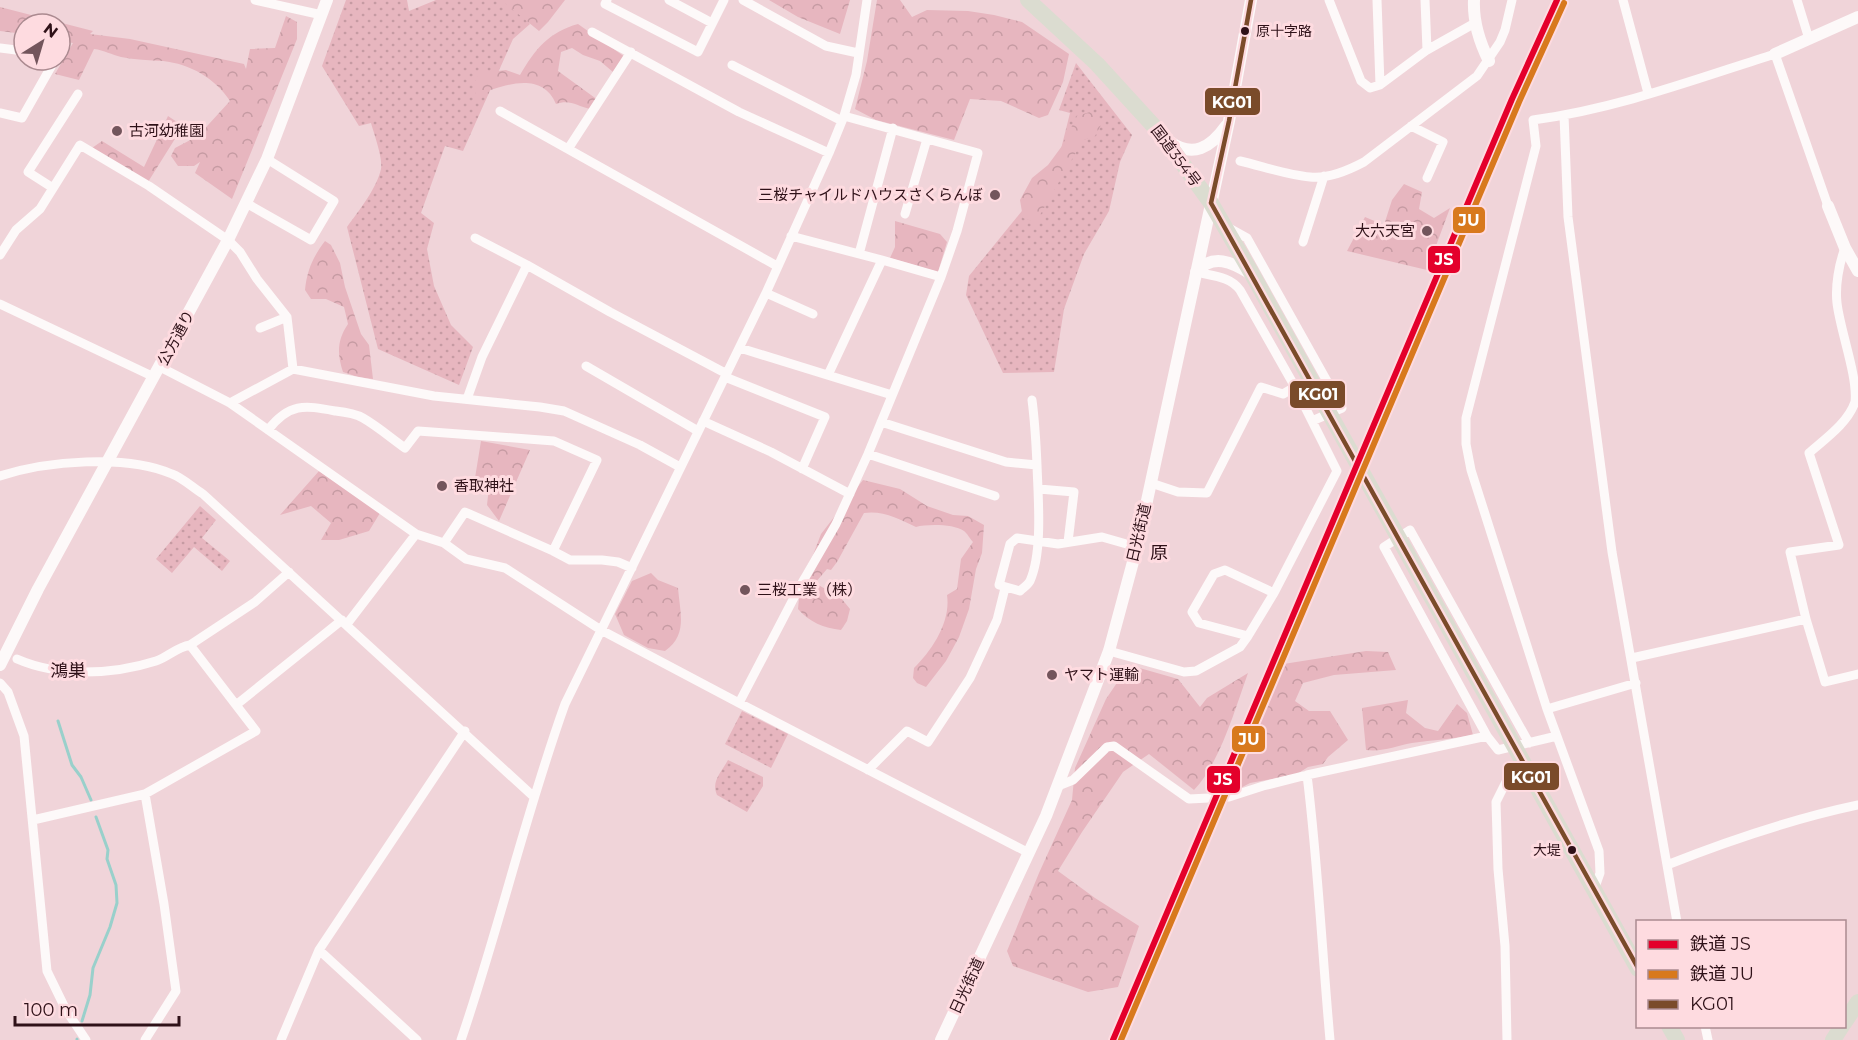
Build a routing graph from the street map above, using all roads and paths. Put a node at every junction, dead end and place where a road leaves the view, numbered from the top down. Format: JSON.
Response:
{"nodes":[{"id":1,"x":255,"y":0,"type":"edge"},
{"id":2,"x":327,"y":0,"type":"edge"},
{"id":3,"x":607,"y":0,"type":"edge"},
{"id":4,"x":669,"y":0,"type":"edge"},
{"id":5,"x":724,"y":0,"type":"edge"},
{"id":6,"x":743,"y":0,"type":"edge"},
{"id":7,"x":867,"y":0,"type":"edge"},
{"id":8,"x":1028,"y":0,"type":"edge"},
{"id":9,"x":1251,"y":0,"type":"edge"},
{"id":10,"x":1329,"y":0,"type":"edge"},
{"id":11,"x":1377,"y":0,"type":"edge"},
{"id":12,"x":1425,"y":0,"type":"edge"},
{"id":13,"x":1474,"y":0,"type":"edge"},
{"id":14,"x":1512,"y":0,"type":"edge"},
{"id":15,"x":1623,"y":0,"type":"edge"},
{"id":16,"x":1797,"y":0,"type":"edge"},
{"id":17,"x":322,"y":15,"type":"junction"},
{"id":18,"x":1858,"y":17,"type":"edge"},
{"id":19,"x":712,"y":23,"type":"junction"},
{"id":20,"x":1475,"y":23,"type":"junction"},
{"id":21,"x":592,"y":32,"type":"dead end"},
{"id":22,"x":1809,"y":39,"type":"junction"},
{"id":23,"x":1427,"y":50,"type":"junction"},
{"id":24,"x":631,"y":52,"type":"junction"},
{"id":25,"x":858,"y":53,"type":"junction"},
{"id":26,"x":1776,"y":54,"type":"junction"},
{"id":27,"x":1489,"y":61,"type":"junction"},
{"id":28,"x":732,"y":65,"type":"dead end"},
{"id":29,"x":48,"y":72,"type":"edge"},
{"id":30,"x":1380,"y":85,"type":"junction"},
{"id":31,"x":1648,"y":93,"type":"junction"},
{"id":32,"x":78,"y":94,"type":"dead end"},
{"id":33,"x":500,"y":111,"type":"dead end"},
{"id":34,"x":0,"y":113,"type":"edge"},
{"id":35,"x":1564,"y":115,"type":"junction"},
{"id":36,"x":843,"y":118,"type":"junction"},
{"id":37,"x":1229,"y":121,"type":"junction"},
{"id":38,"x":1411,"y":126,"type":"junction"},
{"id":39,"x":893,"y":128,"type":"junction"},
{"id":40,"x":1161,"y":134,"type":"junction"},
{"id":41,"x":927,"y":139,"type":"junction"},
{"id":42,"x":568,"y":149,"type":"junction"},
{"id":43,"x":829,"y":153,"type":"junction"},
{"id":44,"x":267,"y":159,"type":"junction"},
{"id":45,"x":1240,"y":161,"type":"dead end"},
{"id":46,"x":1324,"y":176,"type":"junction"},
{"id":47,"x":1426,"y":178,"type":"dead end"},
{"id":48,"x":53,"y":188,"type":"junction"},
{"id":49,"x":246,"y":203,"type":"junction"},
{"id":50,"x":1211,"y":204,"type":"junction"},
{"id":51,"x":1828,"y":206,"type":"joint"},
{"id":52,"x":905,"y":214,"type":"dead end"},
{"id":53,"x":1224,"y":226,"type":"junction"},
{"id":54,"x":791,"y":236,"type":"junction"},
{"id":55,"x":475,"y":238,"type":"dead end"},
{"id":56,"x":228,"y":240,"type":"junction"},
{"id":57,"x":1303,"y":242,"type":"dead end"},
{"id":58,"x":1845,"y":248,"type":"junction"},
{"id":59,"x":859,"y":254,"type":"junction"},
{"id":60,"x":0,"y":255,"type":"edge"},
{"id":61,"x":882,"y":260,"type":"junction"},
{"id":62,"x":527,"y":265,"type":"junction"},
{"id":63,"x":777,"y":266,"type":"junction"},
{"id":64,"x":1858,"y":271,"type":"edge"},
{"id":65,"x":1196,"y":272,"type":"junction"},
{"id":66,"x":1252,"y":274,"type":"junction"},
{"id":67,"x":941,"y":277,"type":"junction"},
{"id":68,"x":766,"y":293,"type":"junction"},
{"id":69,"x":0,"y":303,"type":"edge"},
{"id":70,"x":813,"y":314,"type":"dead end"},
{"id":71,"x":287,"y":317,"type":"junction"},
{"id":72,"x":261,"y":328,"type":"dead end"},
{"id":73,"x":740,"y":348,"type":"junction"},
{"id":74,"x":586,"y":366,"type":"dead end"},
{"id":75,"x":293,"y":369,"type":"junction"},
{"id":76,"x":157,"y":372,"type":"junction"},
{"id":77,"x":726,"y":375,"type":"junction"},
{"id":78,"x":828,"y":375,"type":"junction"},
{"id":79,"x":1295,"y":387,"type":"junction"},
{"id":80,"x":892,"y":395,"type":"junction"},
{"id":81,"x":467,"y":399,"type":"junction"},
{"id":82,"x":1032,"y":400,"type":"dead end"},
{"id":83,"x":230,"y":402,"type":"junction"},
{"id":84,"x":703,"y":421,"type":"junction"},
{"id":85,"x":1312,"y":421,"type":"junction"},
{"id":86,"x":881,"y":422,"type":"junction"},
{"id":87,"x":268,"y":430,"type":"junction"},
{"id":88,"x":698,"y":431,"type":"junction"},
{"id":89,"x":868,"y":454,"type":"junction"},
{"id":90,"x":109,"y":461,"type":"junction"},
{"id":91,"x":1037,"y":465,"type":"junction"},
{"id":92,"x":680,"y":466,"type":"junction"},
{"id":93,"x":802,"y":469,"type":"junction"},
{"id":94,"x":0,"y":476,"type":"edge"},
{"id":95,"x":1150,"y":483,"type":"junction"},
{"id":96,"x":1039,"y":489,"type":"junction"},
{"id":97,"x":850,"y":494,"type":"junction"},
{"id":98,"x":995,"y":496,"type":"dead end"},
{"id":99,"x":416,"y":534,"type":"junction"},
{"id":100,"x":1037,"y":540,"type":"junction"},
{"id":101,"x":1068,"y":542,"type":"junction"},
{"id":102,"x":444,"y":543,"type":"junction"},
{"id":103,"x":1137,"y":547,"type":"junction"},
{"id":104,"x":553,"y":551,"type":"junction"},
{"id":105,"x":632,"y":568,"type":"junction"},
{"id":106,"x":289,"y":572,"type":"junction"},
{"id":107,"x":1005,"y":588,"type":"junction"},
{"id":108,"x":1274,"y":593,"type":"junction"},
{"id":109,"x":1806,"y":619,"type":"junction"},
{"id":110,"x":344,"y":622,"type":"junction"},
{"id":111,"x":602,"y":630,"type":"junction"},
{"id":112,"x":1248,"y":636,"type":"junction"},
{"id":113,"x":190,"y":645,"type":"junction"},
{"id":114,"x":1109,"y":651,"type":"junction"},
{"id":115,"x":1632,"y":658,"type":"junction"},
{"id":116,"x":1,"y":659,"type":"edge"},
{"id":117,"x":17,"y":659,"type":"dead end"},
{"id":118,"x":1858,"y":674,"type":"edge"},
{"id":119,"x":0,"y":683,"type":"edge"},
{"id":120,"x":1636,"y":683,"type":"junction"},
{"id":121,"x":739,"y":703,"type":"junction"},
{"id":122,"x":236,"y":705,"type":"junction"},
{"id":123,"x":1547,"y":709,"type":"junction"},
{"id":124,"x":465,"y":731,"type":"junction"},
{"id":125,"x":1488,"y":736,"type":"junction"},
{"id":126,"x":1557,"y":736,"type":"junction"},
{"id":127,"x":1521,"y":745,"type":"junction"},
{"id":128,"x":1525,"y":767,"type":"junction"},
{"id":129,"x":868,"y":770,"type":"junction"},
{"id":130,"x":1307,"y":775,"type":"junction"},
{"id":131,"x":1058,"y":786,"type":"junction"},
{"id":132,"x":145,"y":794,"type":"junction"},
{"id":133,"x":534,"y":797,"type":"junction"},
{"id":134,"x":1858,"y":805,"type":"edge"},
{"id":135,"x":33,"y":820,"type":"junction"},
{"id":136,"x":1029,"y":853,"type":"junction"},
{"id":137,"x":1667,"y":865,"type":"junction"},
{"id":138,"x":1594,"y":890,"type":"junction"},
{"id":139,"x":1677,"y":920,"type":"edge"},
{"id":140,"x":319,"y":950,"type":"junction"},
{"id":141,"x":1636,"y":965,"type":"edge"},
{"id":142,"x":1858,"y":1002,"type":"edge"},
{"id":143,"x":1846,"y":1020,"type":"edge"},
{"id":144,"x":86,"y":1040,"type":"edge"},
{"id":145,"x":145,"y":1040,"type":"edge"},
{"id":146,"x":281,"y":1040,"type":"edge"},
{"id":147,"x":416,"y":1040,"type":"edge"},
{"id":148,"x":461,"y":1040,"type":"edge"},
{"id":149,"x":941,"y":1040,"type":"edge"},
{"id":150,"x":1330,"y":1040,"type":"edge"},
{"id":151,"x":1507,"y":1040,"type":"edge"}],
"edges":[{"from":1,"to":17,"type":"street"},
{"from":2,"to":17,"type":"main road","name":"公方通り"},
{"from":3,"to":19,"type":"street"},
{"from":4,"to":19,"type":"street"},
{"from":5,"to":19,"type":"street"},
{"from":6,"to":25,"type":"street"},
{"from":7,"to":25,"type":"street"},
{"from":8,"to":40,"type":"highway","name":"国道354号"},
{"from":9,"to":37,"type":"main road","name":"日光街道"},
{"from":10,"to":30,"type":"street"},
{"from":11,"to":30,"type":"street"},
{"from":12,"to":23,"type":"street"},
{"from":13,"to":20,"type":"main road"},
{"from":14,"to":27,"type":"street"},
{"from":15,"to":31,"type":"street"},
{"from":16,"to":22,"type":"street"},
{"from":17,"to":44,"type":"main road","name":"公方通り"},
{"from":18,"to":22,"type":"main road"},
{"from":20,"to":23,"type":"street"},
{"from":20,"to":27,"type":"main road"},
{"from":21,"to":24,"type":"street"},
{"from":22,"to":26,"type":"main road"},
{"from":23,"to":30,"type":"street"},
{"from":24,"to":42,"type":"street"},
{"from":24,"to":43,"type":"street"},
{"from":25,"to":36,"type":"street"},
{"from":26,"to":31,"type":"street"},
{"from":26,"to":51,"type":"street"},
{"from":27,"to":38,"type":"street"},
{"from":28,"to":36,"type":"street"},
{"from":29,"to":34,"type":"street"},
{"from":31,"to":35,"type":"street"},
{"from":32,"to":48,"type":"street"},
{"from":33,"to":42,"type":"street"},
{"from":35,"to":115,"type":"street"},
{"from":35,"to":123,"type":"street"},
{"from":36,"to":39,"type":"street"},
{"from":36,"to":43,"type":"street"},
{"from":37,"to":40,"type":"main road"},
{"from":37,"to":50,"type":"main road","name":"日光街道"},
{"from":38,"to":46,"type":"street"},
{"from":38,"to":47,"type":"street"},
{"from":39,"to":41,"type":"street"},
{"from":39,"to":59,"type":"street"},
{"from":40,"to":50,"type":"highway","name":"国道354号"},
{"from":41,"to":52,"type":"street"},
{"from":41,"to":67,"type":"street"},
{"from":42,"to":63,"type":"street"},
{"from":43,"to":54,"type":"street"},
{"from":44,"to":49,"type":"main road","name":"公方通り"},
{"from":44,"to":49,"type":"street"},
{"from":45,"to":46,"type":"street"},
{"from":46,"to":57,"type":"street"},
{"from":48,"to":56,"type":"street"},
{"from":48,"to":60,"type":"street"},
{"from":49,"to":56,"type":"main road","name":"公方通り"},
{"from":50,"to":53,"type":"highway","name":"国道354号"},
{"from":50,"to":65,"type":"main road","name":"日光街道"},
{"from":51,"to":58,"type":"main road"},
{"from":53,"to":66,"type":"highway","name":"国道354号"},
{"from":53,"to":85,"type":"street"},
{"from":54,"to":59,"type":"street"},
{"from":54,"to":63,"type":"street"},
{"from":55,"to":62,"type":"street"},
{"from":56,"to":71,"type":"street"},
{"from":56,"to":76,"type":"main road","name":"公方通り"},
{"from":58,"to":64,"type":"main road"},
{"from":58,"to":109,"type":"street"},
{"from":59,"to":61,"type":"street"},
{"from":61,"to":67,"type":"street"},
{"from":61,"to":78,"type":"street"},
{"from":62,"to":77,"type":"street"},
{"from":62,"to":81,"type":"street"},
{"from":63,"to":68,"type":"street"},
{"from":65,"to":66,"type":"main road"},
{"from":65,"to":79,"type":"street"},
{"from":65,"to":95,"type":"main road","name":"日光街道"},
{"from":66,"to":127,"type":"highway","name":"国道354号"},
{"from":67,"to":80,"type":"street"},
{"from":68,"to":70,"type":"street"},
{"from":68,"to":73,"type":"street"},
{"from":69,"to":76,"type":"street"},
{"from":71,"to":72,"type":"street"},
{"from":71,"to":75,"type":"street"},
{"from":73,"to":77,"type":"street"},
{"from":73,"to":78,"type":"street"},
{"from":74,"to":88,"type":"street"},
{"from":75,"to":81,"type":"street"},
{"from":75,"to":83,"type":"street"},
{"from":76,"to":83,"type":"street"},
{"from":76,"to":90,"type":"main road","name":"公方通り"},
{"from":77,"to":84,"type":"street"},
{"from":77,"to":93,"type":"street"},
{"from":78,"to":80,"type":"street"},
{"from":79,"to":85,"type":"street"},
{"from":79,"to":95,"type":"street"},
{"from":80,"to":86,"type":"street"},
{"from":81,"to":92,"type":"street"},
{"from":82,"to":91,"type":"street"},
{"from":83,"to":87,"type":"street"},
{"from":84,"to":88,"type":"street"},
{"from":84,"to":93,"type":"street"},
{"from":85,"to":108,"type":"street"},
{"from":86,"to":89,"type":"street"},
{"from":86,"to":91,"type":"street"},
{"from":87,"to":99,"type":"street"},
{"from":87,"to":104,"type":"street"},
{"from":88,"to":92,"type":"street"},
{"from":89,"to":97,"type":"street"},
{"from":89,"to":98,"type":"street"},
{"from":90,"to":94,"type":"street"},
{"from":90,"to":106,"type":"street"},
{"from":90,"to":116,"type":"main road","name":"公方通り"},
{"from":91,"to":96,"type":"street"},
{"from":92,"to":105,"type":"street"},
{"from":93,"to":97,"type":"street"},
{"from":95,"to":103,"type":"main road","name":"日光街道"},
{"from":96,"to":100,"type":"street"},
{"from":96,"to":101,"type":"street"},
{"from":97,"to":121,"type":"street"},
{"from":99,"to":102,"type":"street"},
{"from":99,"to":110,"type":"street"},
{"from":100,"to":101,"type":"street"},
{"from":100,"to":107,"type":"street"},
{"from":100,"to":107,"type":"street"},
{"from":101,"to":103,"type":"street"},
{"from":102,"to":104,"type":"street"},
{"from":102,"to":111,"type":"street"},
{"from":103,"to":114,"type":"main road","name":"日光街道"},
{"from":104,"to":105,"type":"street"},
{"from":105,"to":111,"type":"street"},
{"from":106,"to":110,"type":"street"},
{"from":106,"to":113,"type":"street"},
{"from":107,"to":129,"type":"street"},
{"from":108,"to":112,"type":"street"},
{"from":108,"to":112,"type":"street"},
{"from":109,"to":115,"type":"street"},
{"from":109,"to":118,"type":"street"},
{"from":110,"to":122,"type":"street"},
{"from":110,"to":124,"type":"street"},
{"from":111,"to":121,"type":"street"},
{"from":111,"to":133,"type":"street"},
{"from":112,"to":114,"type":"street"},
{"from":113,"to":117,"type":"street"},
{"from":113,"to":122,"type":"street"},
{"from":114,"to":131,"type":"main road","name":"日光街道"},
{"from":115,"to":120,"type":"street"},
{"from":119,"to":135,"type":"street"},
{"from":120,"to":123,"type":"street"},
{"from":120,"to":137,"type":"street"},
{"from":121,"to":129,"type":"street"},
{"from":122,"to":132,"type":"street"},
{"from":123,"to":126,"type":"street"},
{"from":124,"to":133,"type":"street"},
{"from":124,"to":140,"type":"street"},
{"from":125,"to":127,"type":"street"},
{"from":125,"to":127,"type":"street"},
{"from":125,"to":130,"type":"street"},
{"from":126,"to":127,"type":"street"},
{"from":126,"to":138,"type":"street"},
{"from":127,"to":128,"type":"highway","name":"国道354号"},
{"from":128,"to":138,"type":"highway","name":"国道354号"},
{"from":128,"to":151,"type":"street"},
{"from":129,"to":136,"type":"street"},
{"from":130,"to":131,"type":"street"},
{"from":130,"to":150,"type":"street"},
{"from":131,"to":136,"type":"main road","name":"日光街道"},
{"from":132,"to":135,"type":"street"},
{"from":132,"to":145,"type":"street"},
{"from":133,"to":148,"type":"street"},
{"from":134,"to":137,"type":"street"},
{"from":135,"to":144,"type":"street"},
{"from":136,"to":149,"type":"main road","name":"日光街道"},
{"from":137,"to":139,"type":"street"},
{"from":138,"to":141,"type":"highway","name":"国道354号"},
{"from":140,"to":146,"type":"street"},
{"from":140,"to":147,"type":"street"},
{"from":142,"to":143,"type":"highway"}]}
